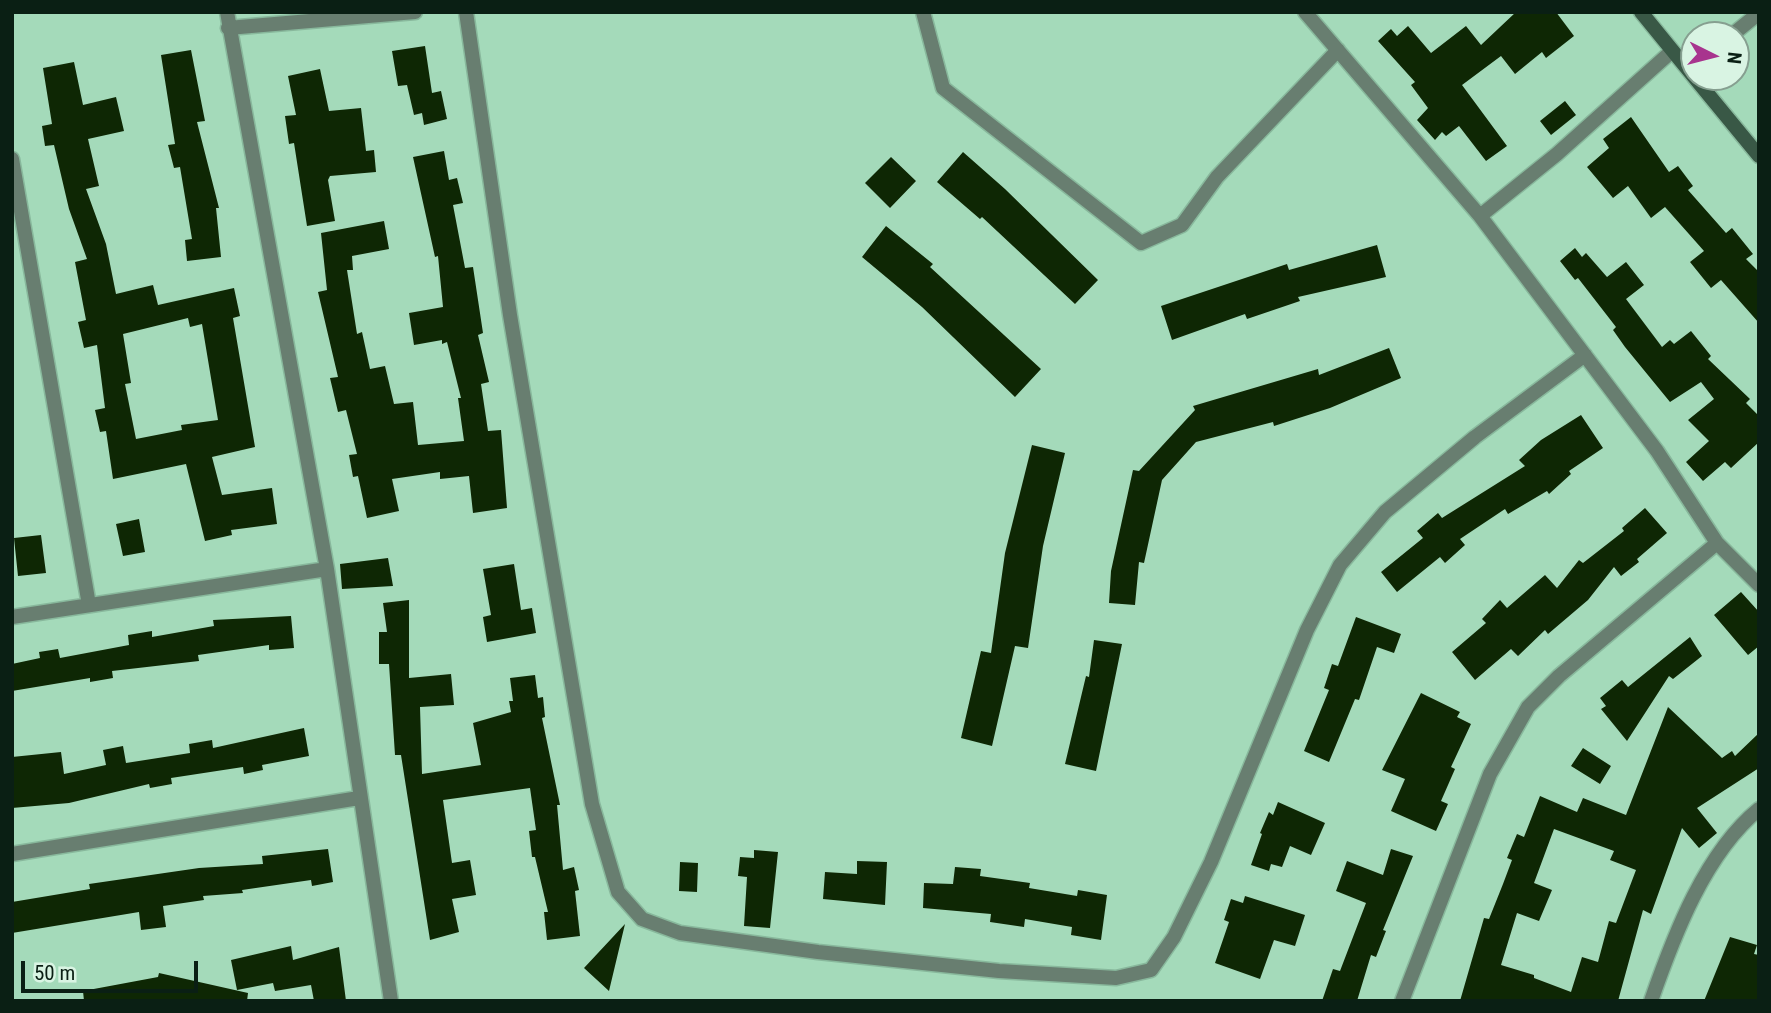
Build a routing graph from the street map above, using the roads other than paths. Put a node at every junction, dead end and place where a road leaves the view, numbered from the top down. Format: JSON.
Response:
{"nodes":[{"id":1,"x":227,"y":12,"type":"edge"},
{"id":2,"x":415,"y":12,"type":"edge"},
{"id":3,"x":466,"y":12,"type":"edge"},
{"id":4,"x":923,"y":12,"type":"edge"},
{"id":5,"x":1305,"y":12,"type":"edge"},
{"id":6,"x":1641,"y":12,"type":"edge"},
{"id":7,"x":228,"y":28,"type":"junction"},
{"id":8,"x":1338,"y":50,"type":"junction"},
{"id":9,"x":1672,"y":51,"type":"junction"},
{"id":10,"x":1680,"y":59,"type":"edge"},
{"id":11,"x":1708,"y":91,"type":"edge"},
{"id":12,"x":1759,"y":156,"type":"edge"},
{"id":13,"x":12,"y":159,"type":"edge"},
{"id":14,"x":1480,"y":216,"type":"junction"},
{"id":15,"x":1585,"y":355,"type":"junction"},
{"id":16,"x":1717,"y":544,"type":"junction"},
{"id":17,"x":327,"y":569,"type":"junction"},
{"id":18,"x":1759,"y":585,"type":"edge"},
{"id":19,"x":89,"y":605,"type":"junction"},
{"id":20,"x":12,"y":617,"type":"edge"},
{"id":21,"x":359,"y":798,"type":"junction"},
{"id":22,"x":1759,"y":809,"type":"edge"},
{"id":23,"x":12,"y":854,"type":"edge"},
{"id":24,"x":391,"y":1001,"type":"edge"},
{"id":25,"x":1402,"y":1001,"type":"edge"},
{"id":26,"x":1651,"y":1001,"type":"edge"}],
"edges":[{"from":1,"to":7,"type":"street"},
{"from":2,"to":7,"type":"street"},
{"from":3,"to":15,"type":"street"},
{"from":4,"to":8,"type":"street"},
{"from":5,"to":8,"type":"street"},
{"from":6,"to":9,"type":"main road"},
{"from":7,"to":17,"type":"street"},
{"from":8,"to":14,"type":"street"},
{"from":9,"to":10,"type":"main road"},
{"from":9,"to":14,"type":"street"},
{"from":11,"to":12,"type":"main road"},
{"from":13,"to":19,"type":"street"},
{"from":14,"to":15,"type":"street"},
{"from":15,"to":16,"type":"street"},
{"from":16,"to":18,"type":"street"},
{"from":16,"to":25,"type":"street"},
{"from":17,"to":19,"type":"street"},
{"from":17,"to":21,"type":"street"},
{"from":19,"to":20,"type":"street"},
{"from":21,"to":23,"type":"street"},
{"from":21,"to":24,"type":"street"},
{"from":22,"to":26,"type":"street"}]}
